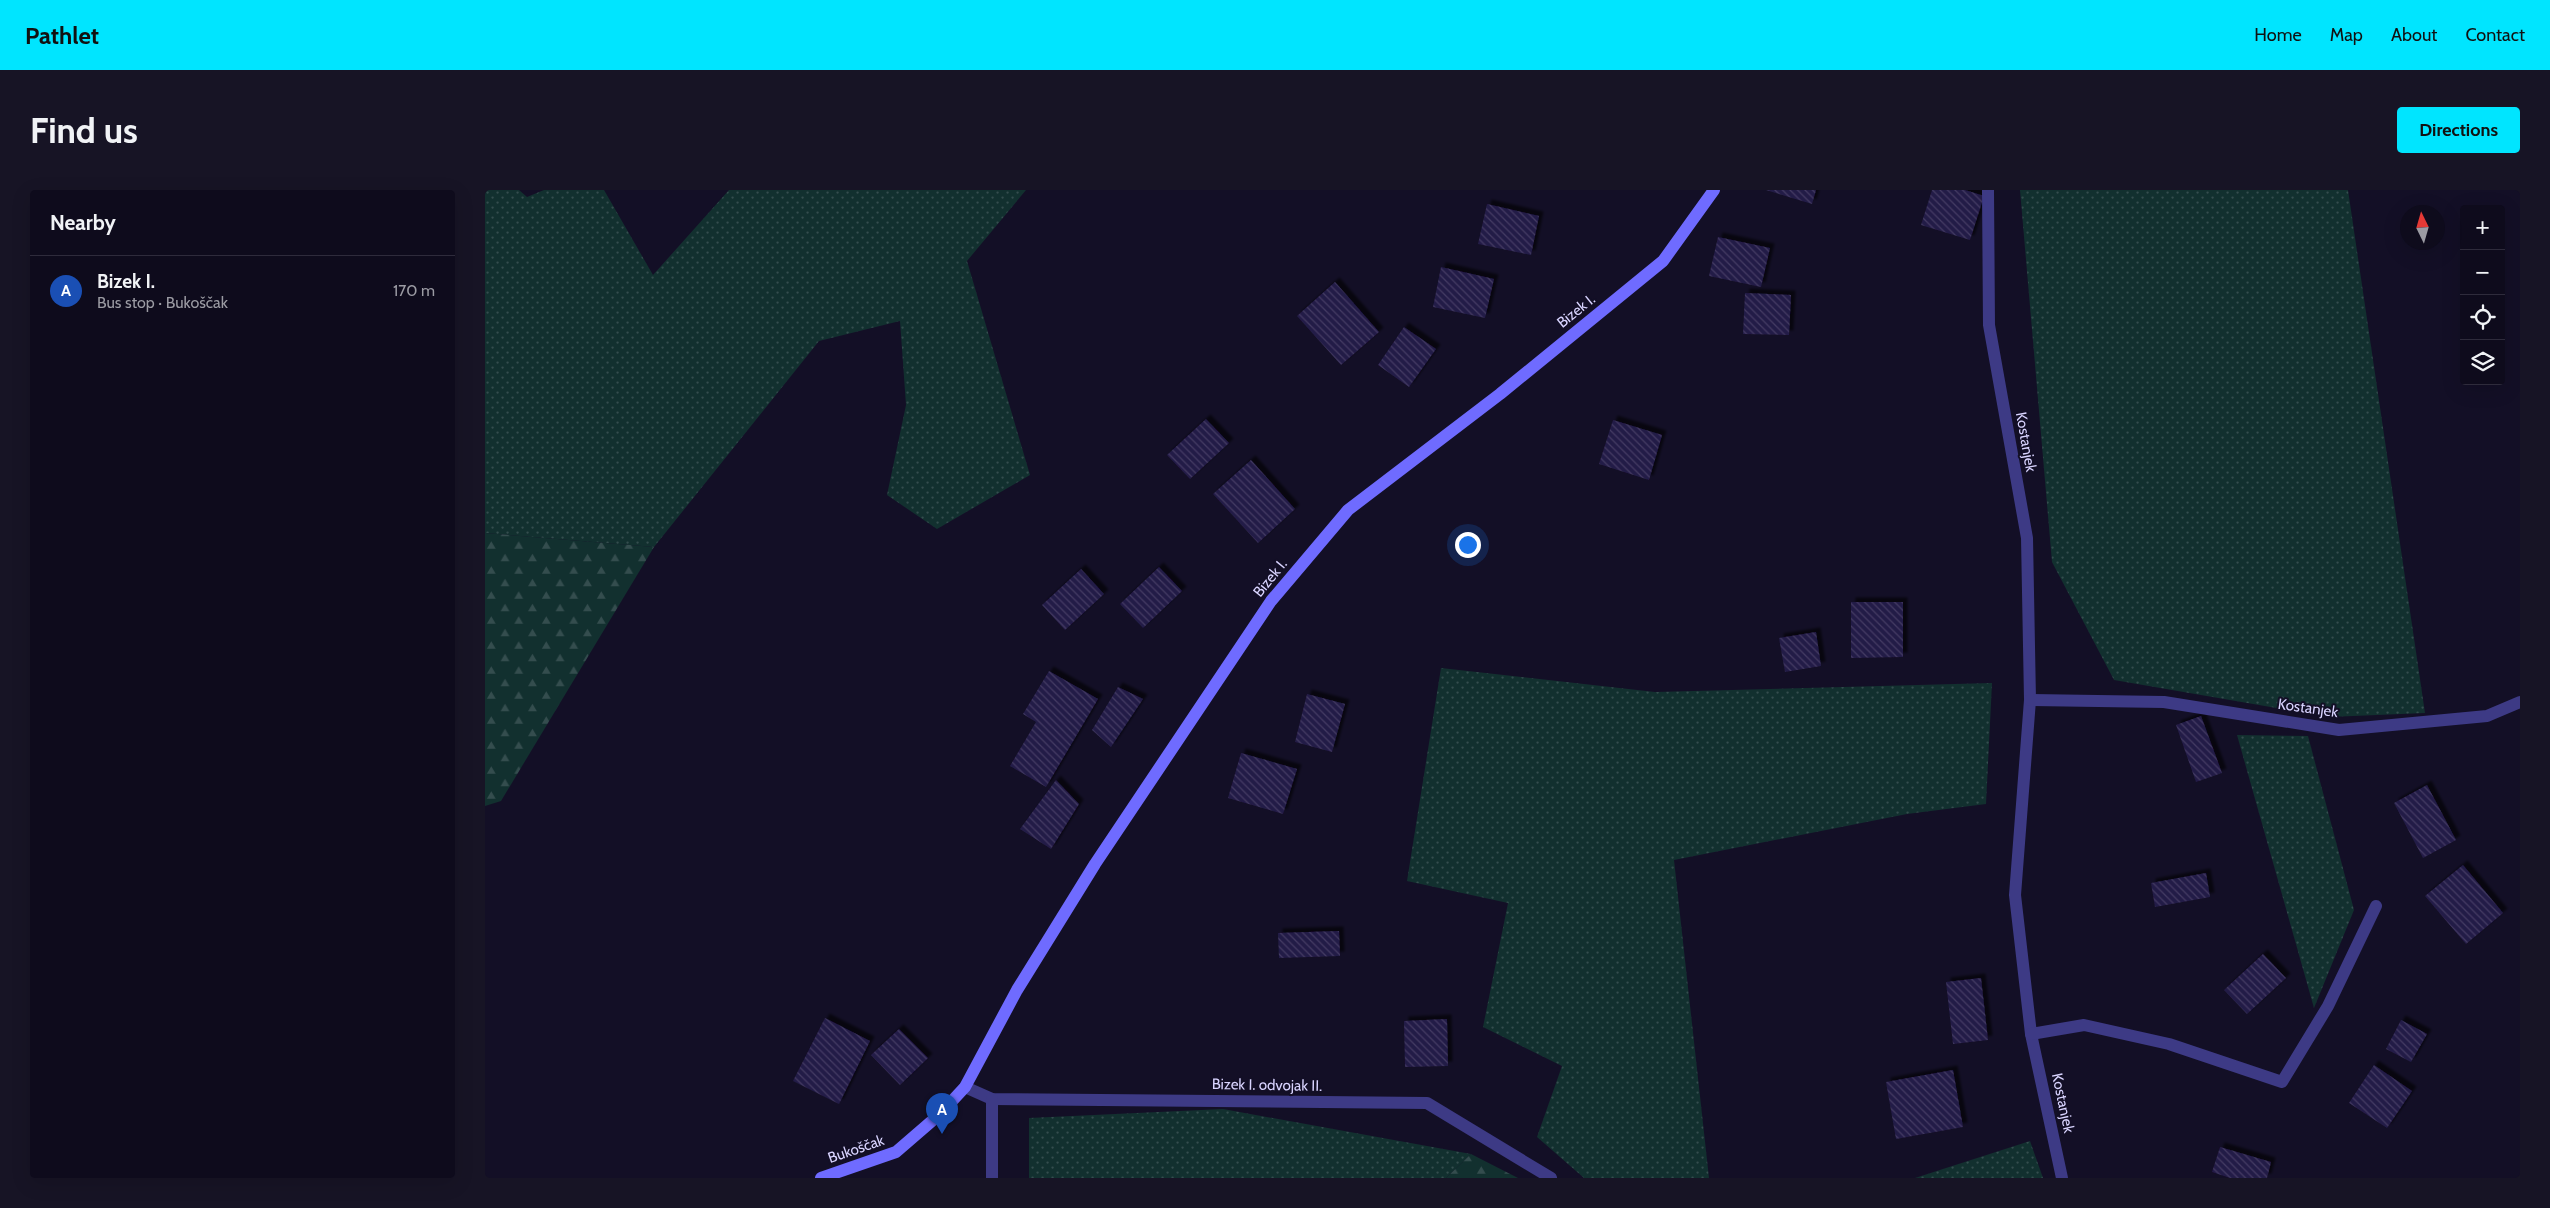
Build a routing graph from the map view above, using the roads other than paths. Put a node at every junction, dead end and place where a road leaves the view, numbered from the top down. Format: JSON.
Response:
{"nodes":[{"id":1,"x":1714,"y":190,"type":"edge"},
{"id":2,"x":1988,"y":190,"type":"edge"},
{"id":3,"x":2030,"y":700,"type":"junction"},
{"id":4,"x":2520,"y":702,"type":"edge"},
{"id":5,"x":2376,"y":906,"type":"dead end"},
{"id":6,"x":2031,"y":1034,"type":"junction"},
{"id":7,"x":965,"y":1087,"type":"junction"},
{"id":8,"x":992,"y":1099,"type":"junction"},
{"id":9,"x":821,"y":1178,"type":"edge"},
{"id":10,"x":992,"y":1178,"type":"edge"},
{"id":11,"x":1551,"y":1178,"type":"edge"},
{"id":12,"x":2062,"y":1178,"type":"edge"}],
"edges":[{"from":1,"to":7,"type":"street","name":"Bizek I."},
{"from":2,"to":3,"type":"street","name":"Kostanjek"},
{"from":3,"to":4,"type":"street","name":"Kostanjek"},
{"from":3,"to":6,"type":"street","name":"Kostanjek"},
{"from":5,"to":6,"type":"street"},
{"from":6,"to":12,"type":"street","name":"Kostanjek"},
{"from":7,"to":8,"type":"street","name":"Bizek I. odvojak II."},
{"from":7,"to":9,"type":"street","name":"Bukoščak"},
{"from":8,"to":10,"type":"street"},
{"from":8,"to":11,"type":"street","name":"Bizek I. odvojak II."}]}
